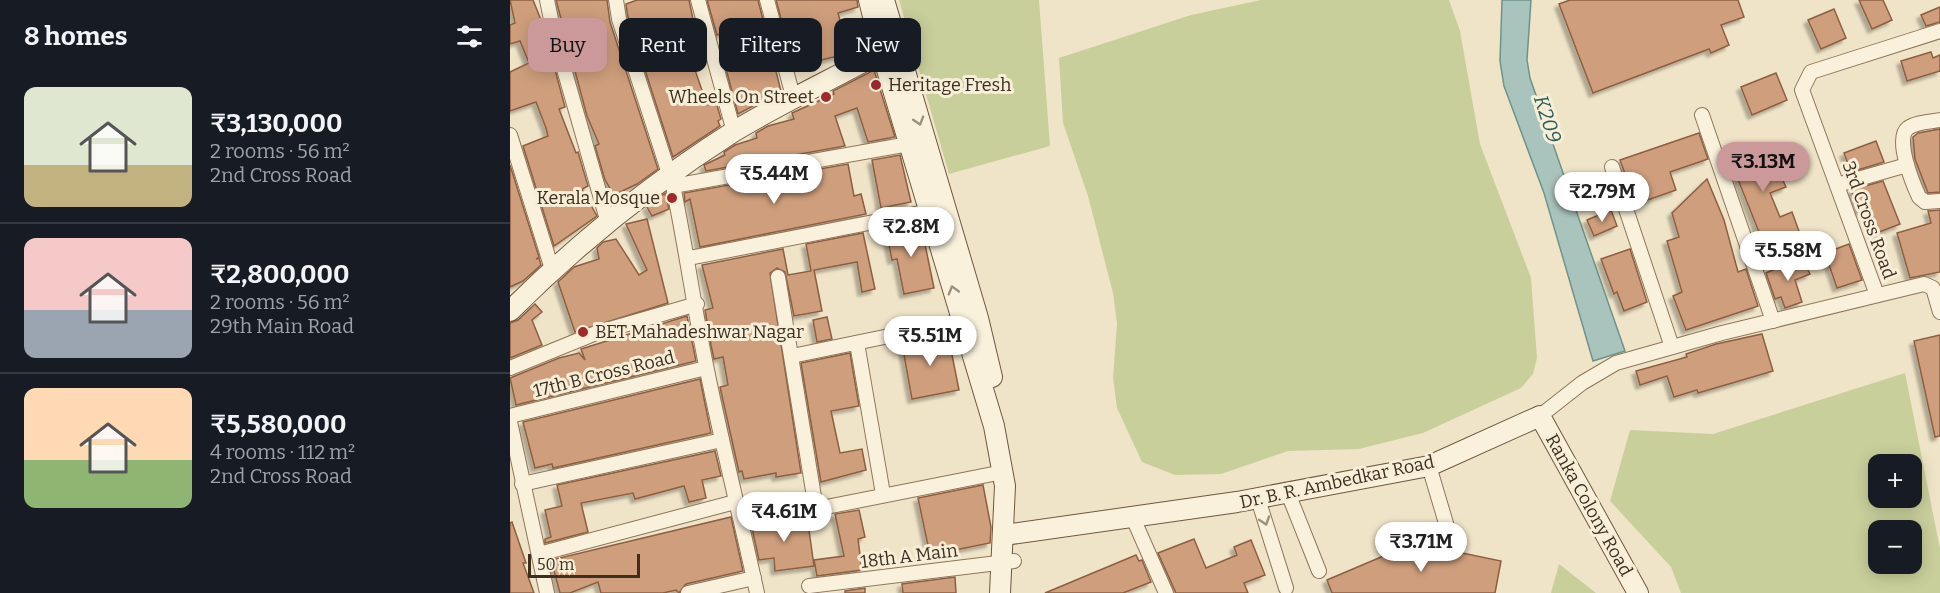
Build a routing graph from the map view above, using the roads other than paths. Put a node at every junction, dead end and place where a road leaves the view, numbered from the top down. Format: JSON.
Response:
{"nodes":[{"id":1,"x":547,"y":0,"type":"edge"},
{"id":2,"x":616,"y":0,"type":"edge"},
{"id":3,"x":698,"y":0,"type":"edge"},
{"id":4,"x":767,"y":0,"type":"edge"},
{"id":5,"x":869,"y":0,"type":"edge"},
{"id":6,"x":884,"y":0,"type":"edge"},
{"id":7,"x":876,"y":18,"type":"edge"},
{"id":8,"x":886,"y":18,"type":"edge"},
{"id":9,"x":1940,"y":31,"type":"edge"},
{"id":10,"x":846,"y":72,"type":"edge"},
{"id":11,"x":894,"y":72,"type":"edge"},
{"id":12,"x":897,"y":72,"type":"edge"},
{"id":13,"x":794,"y":100,"type":"junction"},
{"id":14,"x":1702,"y":115,"type":"dead end"},
{"id":15,"x":1940,"y":120,"type":"edge"},
{"id":16,"x":734,"y":132,"type":"junction"},
{"id":17,"x":510,"y":135,"type":"edge"},
{"id":18,"x":909,"y":144,"type":"junction"},
{"id":19,"x":1907,"y":165,"type":"junction"},
{"id":20,"x":1612,"y":168,"type":"dead end"},
{"id":21,"x":672,"y":181,"type":"junction"},
{"id":22,"x":1837,"y":185,"type":"junction"},
{"id":23,"x":1940,"y":201,"type":"edge"},
{"id":24,"x":930,"y":211,"type":"junction"},
{"id":25,"x":608,"y":223,"type":"junction"},
{"id":26,"x":689,"y":258,"type":"junction"},
{"id":27,"x":552,"y":270,"type":"junction"},
{"id":28,"x":778,"y":277,"type":"dead end"},
{"id":29,"x":1877,"y":295,"type":"junction"},
{"id":30,"x":697,"y":304,"type":"junction"},
{"id":31,"x":510,"y":311,"type":"edge"},
{"id":32,"x":1940,"y":312,"type":"edge"},
{"id":33,"x":962,"y":321,"type":"junction"},
{"id":34,"x":1773,"y":321,"type":"junction"},
{"id":35,"x":857,"y":343,"type":"junction"},
{"id":36,"x":1672,"y":347,"type":"junction"},
{"id":37,"x":792,"y":356,"type":"junction"},
{"id":38,"x":510,"y":368,"type":"edge"},
{"id":39,"x":706,"y":368,"type":"junction"},
{"id":40,"x":510,"y":416,"type":"edge"},
{"id":41,"x":1540,"y":416,"type":"junction"},
{"id":42,"x":510,"y":422,"type":"edge"},
{"id":43,"x":722,"y":440,"type":"junction"},
{"id":44,"x":1429,"y":466,"type":"junction"},
{"id":45,"x":1003,"y":472,"type":"junction"},
{"id":46,"x":522,"y":484,"type":"junction"},
{"id":47,"x":1288,"y":493,"type":"junction"},
{"id":48,"x":883,"y":494,"type":"junction"},
{"id":49,"x":1258,"y":499,"type":"junction"},
{"id":50,"x":735,"y":502,"type":"junction"},
{"id":51,"x":1133,"y":518,"type":"junction"},
{"id":52,"x":1449,"y":530,"type":"dead end"},
{"id":53,"x":1011,"y":535,"type":"junction"},
{"id":54,"x":539,"y":554,"type":"junction"},
{"id":55,"x":1008,"y":562,"type":"junction"},
{"id":56,"x":1319,"y":571,"type":"dead end"},
{"id":57,"x":754,"y":578,"type":"junction"},
{"id":58,"x":809,"y":586,"type":"dead end"},
{"id":59,"x":1286,"y":588,"type":"dead end"},
{"id":60,"x":547,"y":593,"type":"edge"},
{"id":61,"x":688,"y":593,"type":"edge"},
{"id":62,"x":757,"y":593,"type":"edge"},
{"id":63,"x":1000,"y":593,"type":"edge"},
{"id":64,"x":1013,"y":593,"type":"edge"},
{"id":65,"x":1166,"y":593,"type":"edge"},
{"id":66,"x":1638,"y":593,"type":"edge"}],
"edges":[{"from":1,"to":25,"type":"street"},
{"from":2,"to":21,"type":"street"},
{"from":3,"to":16,"type":"street"},
{"from":4,"to":13,"type":"street"},
{"from":5,"to":7,"type":"street"},
{"from":6,"to":8,"type":"street"},
{"from":9,"to":22,"type":"street","name":"3rd Cross Road"},
{"from":10,"to":13,"type":"street"},
{"from":11,"to":18,"type":"street"},
{"from":12,"to":53,"type":"street","one_way":true},
{"from":13,"to":16,"type":"street"},
{"from":14,"to":34,"type":"street"},
{"from":15,"to":19,"type":"street"},
{"from":16,"to":21,"type":"street"},
{"from":17,"to":27,"type":"street"},
{"from":18,"to":21,"type":"street"},
{"from":18,"to":24,"type":"street"},
{"from":19,"to":22,"type":"street"},
{"from":19,"to":23,"type":"street"},
{"from":20,"to":36,"type":"street"},
{"from":21,"to":25,"type":"street"},
{"from":21,"to":26,"type":"street"},
{"from":22,"to":29,"type":"street","name":"3rd Cross Road"},
{"from":24,"to":26,"type":"street"},
{"from":33,"to":24,"type":"street","one_way":true},
{"from":25,"to":27,"type":"street"},
{"from":26,"to":30,"type":"street"},
{"from":27,"to":31,"type":"street"},
{"from":28,"to":37,"type":"street"},
{"from":29,"to":32,"type":"street","name":"Dr. B. R. Ambedkar Road"},
{"from":29,"to":34,"type":"street","name":"Dr. B. R. Ambedkar Road"},
{"from":30,"to":38,"type":"street"},
{"from":30,"to":39,"type":"street"},
{"from":33,"to":35,"type":"street"},
{"from":33,"to":45,"type":"street"},
{"from":34,"to":36,"type":"street","name":"Dr. B. R. Ambedkar Road"},
{"from":35,"to":37,"type":"street"},
{"from":35,"to":48,"type":"street"},
{"from":36,"to":41,"type":"street","name":"Dr. B. R. Ambedkar Road"},
{"from":37,"to":48,"type":"street"},
{"from":39,"to":40,"type":"street","name":"17th B Cross Road"},
{"from":39,"to":43,"type":"street"},
{"from":41,"to":44,"type":"street","name":"Dr. B. R. Ambedkar Road"},
{"from":41,"to":66,"type":"street","name":"Ranka Colony Road"},
{"from":42,"to":46,"type":"street"},
{"from":43,"to":46,"type":"street"},
{"from":43,"to":50,"type":"street"},
{"from":44,"to":47,"type":"street","name":"Dr. B. R. Ambedkar Road"},
{"from":44,"to":52,"type":"street"},
{"from":45,"to":48,"type":"street"},
{"from":45,"to":53,"type":"street"},
{"from":46,"to":54,"type":"street"},
{"from":47,"to":49,"type":"street","name":"Dr. B. R. Ambedkar Road"},
{"from":47,"to":56,"type":"street"},
{"from":49,"to":51,"type":"street","name":"Dr. B. R. Ambedkar Road"},
{"from":49,"to":59,"type":"street","one_way":true},
{"from":50,"to":54,"type":"street"},
{"from":50,"to":57,"type":"street"},
{"from":51,"to":53,"type":"street","name":"Dr. B. R. Ambedkar Road"},
{"from":51,"to":65,"type":"street"},
{"from":53,"to":55,"type":"street"},
{"from":54,"to":60,"type":"street"},
{"from":55,"to":58,"type":"street","name":"18th A Main"},
{"from":55,"to":63,"type":"street"},
{"from":55,"to":64,"type":"street"},
{"from":57,"to":61,"type":"street"},
{"from":57,"to":62,"type":"street"}]}
